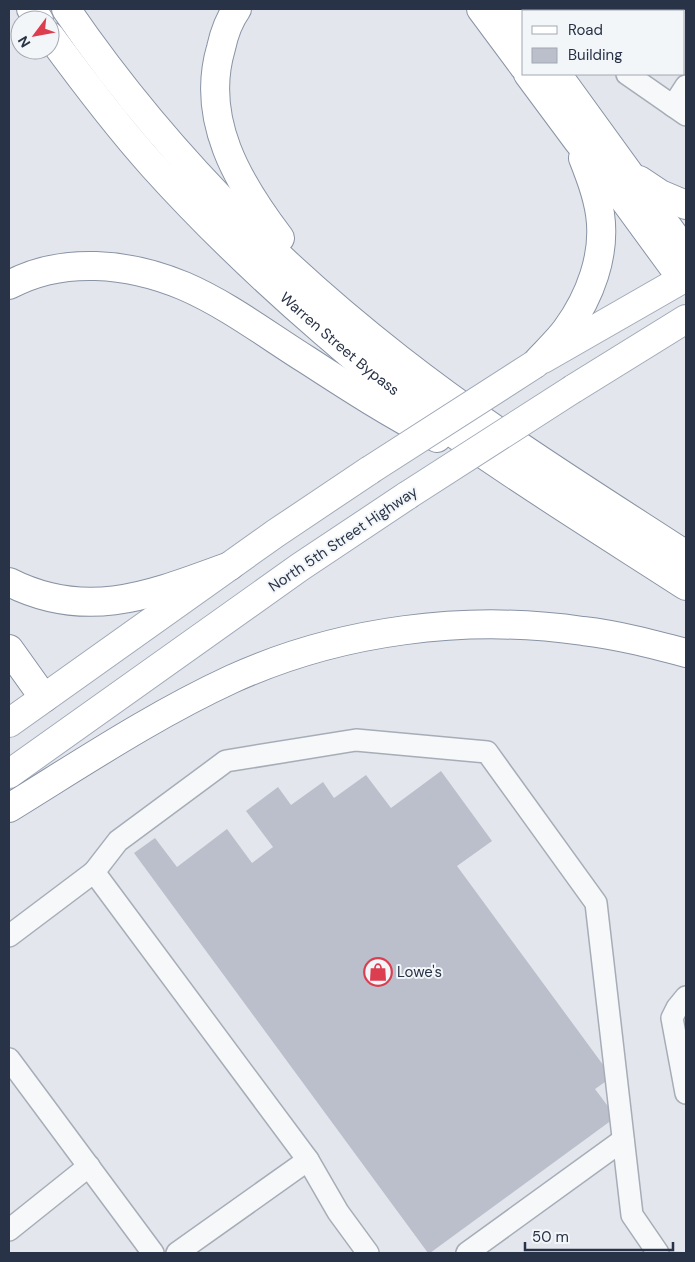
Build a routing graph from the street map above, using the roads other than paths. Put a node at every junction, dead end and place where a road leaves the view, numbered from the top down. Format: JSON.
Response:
{"nodes":[{"id":1,"x":66,"y":9,"type":"edge"},
{"id":2,"x":237,"y":9,"type":"edge"},
{"id":3,"x":481,"y":9,"type":"edge"},
{"id":4,"x":510,"y":9,"type":"edge"},
{"id":5,"x":522,"y":25,"type":"edge"},
{"id":6,"x":60,"y":50,"type":"edge"},
{"id":7,"x":522,"y":64,"type":"edge"},
{"id":8,"x":529,"y":75,"type":"edge"},
{"id":9,"x":558,"y":75,"type":"edge"},
{"id":10,"x":628,"y":75,"type":"edge"},
{"id":11,"x":686,"y":86,"type":"edge"},
{"id":12,"x":680,"y":110,"type":"edge"},
{"id":13,"x":577,"y":140,"type":"junction"},
{"id":14,"x":629,"y":173,"type":"junction"},
{"id":15,"x":686,"y":205,"type":"edge"},
{"id":16,"x":686,"y":252,"type":"edge"},
{"id":17,"x":685,"y":280,"type":"edge"},
{"id":18,"x":9,"y":285,"type":"edge"},
{"id":19,"x":321,"y":294,"type":"junction"},
{"id":20,"x":686,"y":319,"type":"edge"},
{"id":21,"x":535,"y":364,"type":"junction"},
{"id":22,"x":534,"y":488,"type":"junction"},
{"id":23,"x":686,"y":555,"type":"edge"},
{"id":24,"x":230,"y":566,"type":"junction"},
{"id":25,"x":9,"y":582,"type":"edge"},
{"id":26,"x":686,"y":586,"type":"edge"},
{"id":27,"x":9,"y":649,"type":"edge"},
{"id":28,"x":686,"y":653,"type":"edge"},
{"id":29,"x":44,"y":698,"type":"junction"},
{"id":30,"x":82,"y":722,"type":"junction"},
{"id":31,"x":9,"y":723,"type":"edge"},
{"id":32,"x":9,"y":774,"type":"edge"},
{"id":33,"x":9,"y":808,"type":"edge"},
{"id":34,"x":94,"y":872,"type":"junction"},
{"id":35,"x":9,"y":936,"type":"edge"},
{"id":36,"x":686,"y":997,"type":"edge"},
{"id":37,"x":9,"y":1059,"type":"edge"},
{"id":38,"x":686,"y":1092,"type":"edge"},
{"id":39,"x":623,"y":1140,"type":"junction"},
{"id":40,"x":308,"y":1160,"type":"junction"},
{"id":41,"x":89,"y":1166,"type":"junction"},
{"id":42,"x":9,"y":1230,"type":"edge"},
{"id":43,"x":153,"y":1253,"type":"edge"},
{"id":44,"x":177,"y":1253,"type":"edge"},
{"id":45,"x":368,"y":1253,"type":"edge"},
{"id":46,"x":467,"y":1253,"type":"edge"},
{"id":47,"x":658,"y":1253,"type":"edge"}],
"edges":[{"from":1,"to":19,"type":"main road","name":"Warren Street Bypass"},
{"from":2,"to":19,"type":"main road"},
{"from":3,"to":7,"type":"main road"},
{"from":4,"to":5,"type":"main road"},
{"from":6,"to":22,"type":"main road","name":"Warren Street Bypass"},
{"from":8,"to":13,"type":"main road"},
{"from":9,"to":14,"type":"main road"},
{"from":10,"to":12,"type":"lane"},
{"from":11,"to":12,"type":"lane"},
{"from":13,"to":17,"type":"main road"},
{"from":13,"to":21,"type":"main road"},
{"from":14,"to":15,"type":"main road"},
{"from":14,"to":16,"type":"main road"},
{"from":17,"to":21,"type":"main road"},
{"from":18,"to":22,"type":"main road"},
{"from":19,"to":23,"type":"main road","name":"Warren Street Bypass"},
{"from":20,"to":30,"type":"main road","name":"North 5th Street Highway","bridge":true},
{"from":21,"to":24,"type":"main road","bridge":true},
{"from":22,"to":26,"type":"main road","name":"Warren Street Bypass"},
{"from":24,"to":25,"type":"main road"},
{"from":24,"to":29,"type":"main road"},
{"from":27,"to":29,"type":"main road"},
{"from":28,"to":33,"type":"main road"},
{"from":29,"to":30,"type":"main road"},
{"from":29,"to":31,"type":"main road"},
{"from":30,"to":32,"type":"main road","name":"North 5th Street Highway"},
{"from":34,"to":35,"type":"lane"},
{"from":34,"to":39,"type":"lane"},
{"from":34,"to":40,"type":"lane"},
{"from":36,"to":38,"type":"lane"},
{"from":37,"to":41,"type":"lane"},
{"from":39,"to":46,"type":"lane"},
{"from":39,"to":47,"type":"lane"},
{"from":40,"to":44,"type":"lane"},
{"from":40,"to":45,"type":"lane"},
{"from":41,"to":42,"type":"lane"},
{"from":41,"to":43,"type":"lane"}]}
